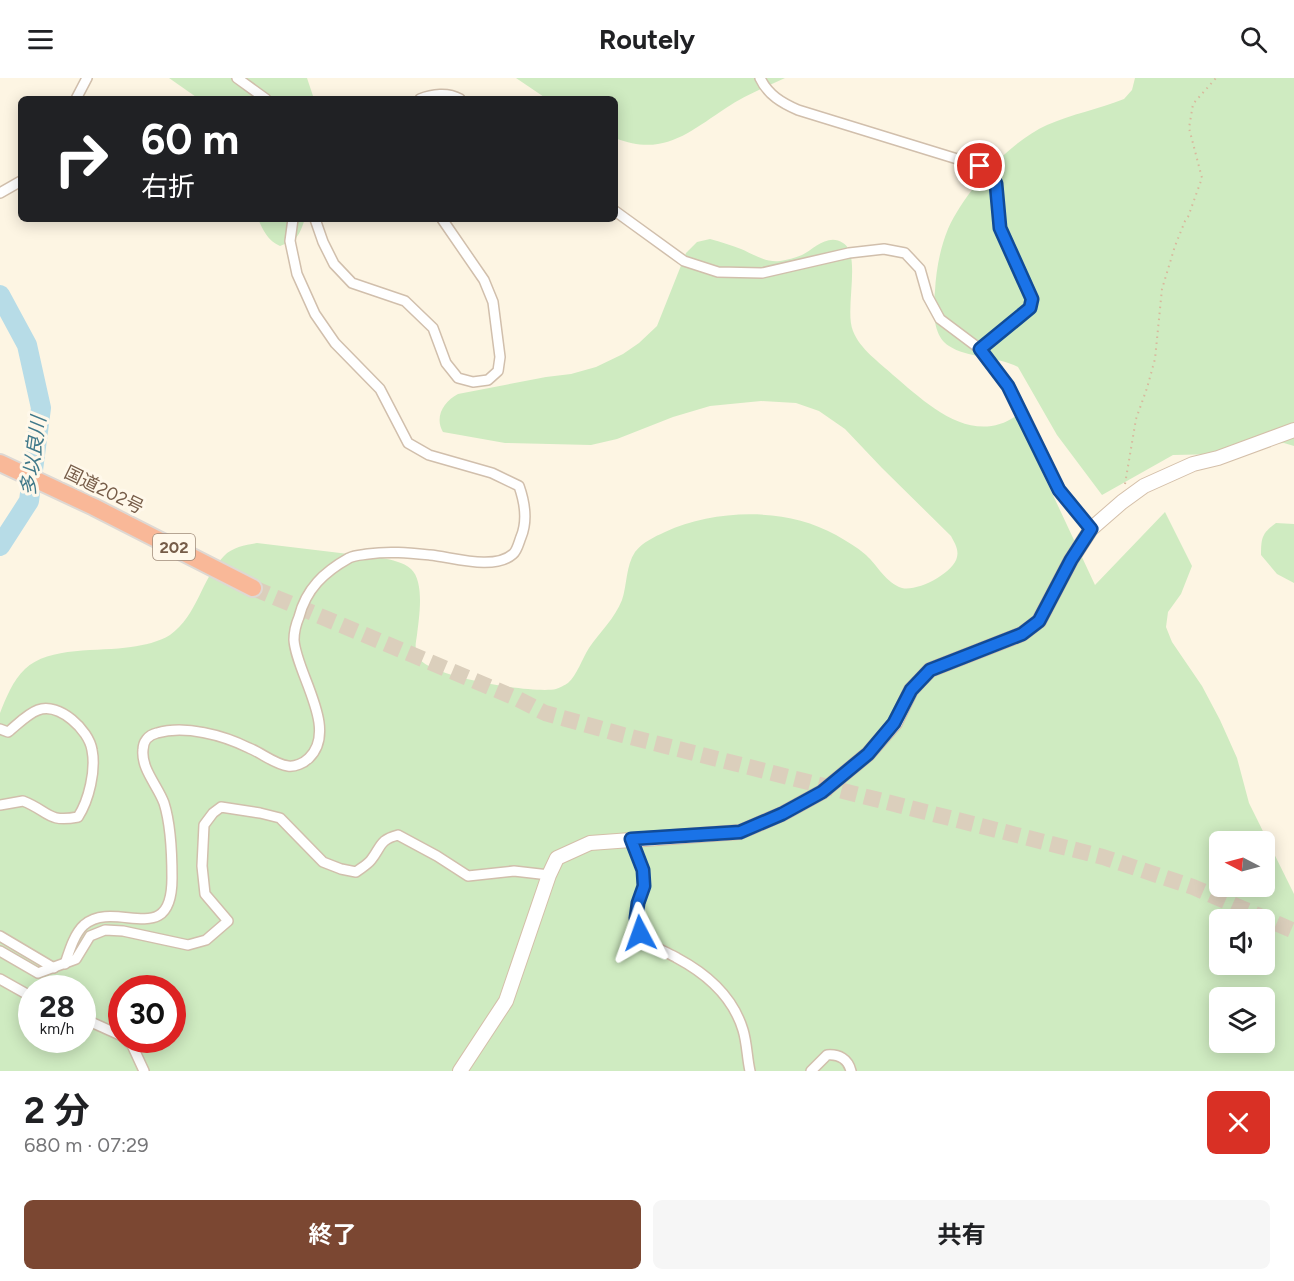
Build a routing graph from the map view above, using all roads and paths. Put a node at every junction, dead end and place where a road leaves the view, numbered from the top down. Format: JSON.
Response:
{"nodes":[{"id":1,"x":87,"y":78,"type":"edge"},
{"id":2,"x":237,"y":78,"type":"edge"},
{"id":3,"x":760,"y":78,"type":"edge"},
{"id":4,"x":1216,"y":78,"type":"edge"},
{"id":5,"x":78,"y":96,"type":"edge"},
{"id":6,"x":262,"y":96,"type":"edge"},
{"id":7,"x":430,"y":96,"type":"edge"},
{"id":8,"x":456,"y":96,"type":"edge"},
{"id":9,"x":18,"y":184,"type":"edge"},
{"id":10,"x":0,"y":193,"type":"edge"},
{"id":11,"x":618,"y":213,"type":"edge"},
{"id":12,"x":293,"y":222,"type":"edge"},
{"id":13,"x":316,"y":222,"type":"edge"},
{"id":14,"x":444,"y":222,"type":"edge"},
{"id":15,"x":980,"y":349,"type":"junction"},
{"id":16,"x":1294,"y":430,"type":"edge"},
{"id":17,"x":5,"y":465,"type":"edge"},
{"id":18,"x":1122,"y":502,"type":"junction"},
{"id":19,"x":1091,"y":529,"type":"junction"},
{"id":20,"x":253,"y":588,"type":"tunnel mouth"},
{"id":21,"x":0,"y":729,"type":"edge"},
{"id":22,"x":0,"y":805,"type":"edge"},
{"id":23,"x":631,"y":839,"type":"junction"},
{"id":24,"x":549,"y":875,"type":"junction"},
{"id":25,"x":0,"y":936,"type":"edge"},
{"id":26,"x":0,"y":951,"type":"edge"},
{"id":27,"x":65,"y":964,"type":"junction"},
{"id":28,"x":54,"y":968,"type":"junction"},
{"id":29,"x":0,"y":979,"type":"edge"},
{"id":30,"x":18,"y":989,"type":"edge"},
{"id":31,"x":136,"y":1053,"type":"edge"},
{"id":32,"x":144,"y":1071,"type":"edge"},
{"id":33,"x":460,"y":1071,"type":"edge"},
{"id":34,"x":750,"y":1071,"type":"edge"},
{"id":35,"x":811,"y":1071,"type":"edge"},
{"id":36,"x":851,"y":1071,"type":"edge"}],
"edges":[{"from":1,"to":5,"type":"street"},
{"from":2,"to":6,"type":"street"},
{"from":3,"to":15,"type":"street"},
{"from":4,"to":18,"type":"path"},
{"from":7,"to":8,"type":"street"},
{"from":9,"to":10,"type":"street"},
{"from":11,"to":15,"type":"street"},
{"from":12,"to":27,"type":"street"},
{"from":13,"to":14,"type":"street"},
{"from":15,"to":19,"type":"street"},
{"from":16,"to":18,"type":"street"},
{"from":17,"to":20,"type":"highway","name":"国道202号","number":"202"},
{"from":18,"to":19,"type":"street"},
{"from":19,"to":23,"type":"street"},
{"from":21,"to":22,"type":"street"},
{"from":23,"to":24,"type":"street"},
{"from":23,"to":34,"type":"street"},
{"from":24,"to":27,"type":"street"},
{"from":24,"to":33,"type":"street"},
{"from":25,"to":28,"type":"street"},
{"from":26,"to":28,"type":"street"},
{"from":27,"to":28,"type":"street"},
{"from":29,"to":30,"type":"street"},
{"from":31,"to":32,"type":"street"},
{"from":35,"to":36,"type":"street"}]}
